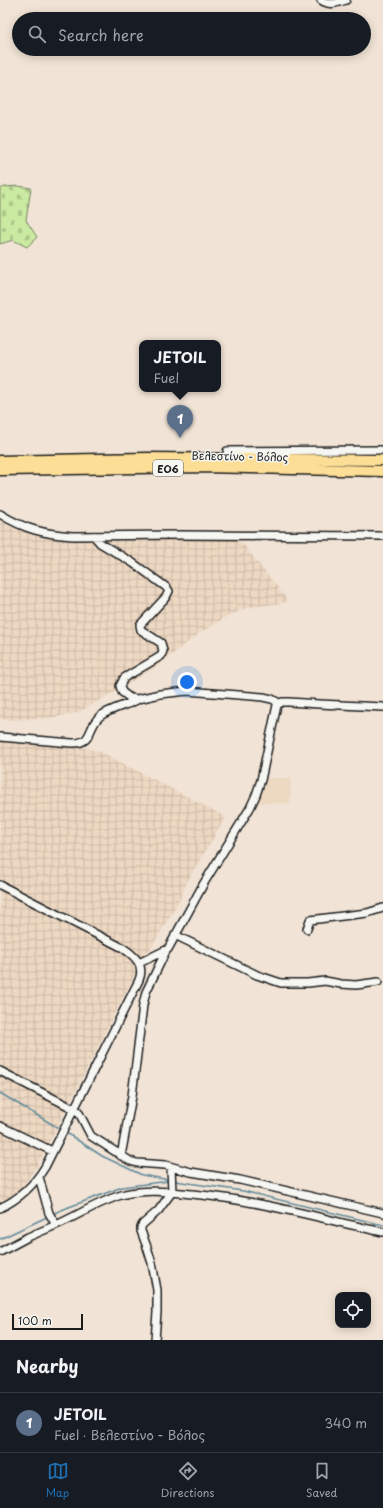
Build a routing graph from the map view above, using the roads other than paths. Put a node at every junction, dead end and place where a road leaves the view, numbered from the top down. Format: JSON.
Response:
{"nodes":[{"id":1,"x":321,"y":0,"type":"edge"},
{"id":2,"x":346,"y":0,"type":"edge"},
{"id":3,"x":383,"y":450,"type":"edge"},
{"id":4,"x":227,"y":451,"type":"dead end"},
{"id":5,"x":269,"y":454,"type":"junction"},
{"id":6,"x":383,"y":460,"type":"edge"},
{"id":7,"x":0,"y":461,"type":"edge"},
{"id":8,"x":0,"y":470,"type":"edge"},
{"id":9,"x":335,"y":471,"type":"junction"},
{"id":10,"x":383,"y":471,"type":"edge"},
{"id":11,"x":383,"y":476,"type":"edge"},
{"id":12,"x":0,"y":514,"type":"edge"},
{"id":13,"x":94,"y":536,"type":"junction"},
{"id":14,"x":383,"y":536,"type":"edge"},
{"id":15,"x":138,"y":699,"type":"junction"},
{"id":16,"x":280,"y":703,"type":"junction"},
{"id":17,"x":383,"y":707,"type":"edge"},
{"id":18,"x":0,"y":737,"type":"edge"},
{"id":19,"x":0,"y":885,"type":"edge"},
{"id":20,"x":383,"y":908,"type":"edge"},
{"id":21,"x":307,"y":929,"type":"dead end"},
{"id":22,"x":176,"y":935,"type":"junction"},
{"id":23,"x":166,"y":951,"type":"junction"},
{"id":24,"x":139,"y":963,"type":"junction"},
{"id":25,"x":378,"y":982,"type":"dead end"},
{"id":26,"x":0,"y":1071,"type":"edge"},
{"id":27,"x":73,"y":1109,"type":"junction"},
{"id":28,"x":0,"y":1126,"type":"edge"},
{"id":29,"x":52,"y":1151,"type":"junction"},
{"id":30,"x":121,"y":1156,"type":"junction"},
{"id":31,"x":171,"y":1167,"type":"junction"},
{"id":32,"x":38,"y":1177,"type":"junction"},
{"id":33,"x":172,"y":1192,"type":"junction"},
{"id":34,"x":0,"y":1208,"type":"edge"},
{"id":35,"x":383,"y":1213,"type":"edge"},
{"id":36,"x":56,"y":1225,"type":"junction"},
{"id":37,"x":383,"y":1232,"type":"edge"},
{"id":38,"x":0,"y":1252,"type":"edge"},
{"id":39,"x":155,"y":1340,"type":"edge"}],
"edges":[{"from":1,"to":2,"type":"street"},
{"from":3,"to":5,"type":"street"},
{"from":4,"to":5,"type":"street"},
{"from":5,"to":6,"type":"highway","name":"Βελεστίνο - Βόλος","number":"ΕΟ6"},
{"from":5,"to":7,"type":"highway","name":"Βελεστίνο - Βόλος","number":"ΕΟ6"},
{"from":8,"to":9,"type":"highway","name":"Βελεστίνο - Βόλος","number":"ΕΟ6"},
{"from":9,"to":10,"type":"highway","name":"Βελεστίνο - Βόλος","number":"ΕΟ6"},
{"from":9,"to":11,"type":"highway"},
{"from":12,"to":13,"type":"street"},
{"from":13,"to":14,"type":"street"},
{"from":13,"to":15,"type":"street"},
{"from":15,"to":16,"type":"street"},
{"from":15,"to":18,"type":"street"},
{"from":16,"to":17,"type":"street"},
{"from":16,"to":22,"type":"street"},
{"from":19,"to":24,"type":"street"},
{"from":20,"to":21,"type":"street"},
{"from":22,"to":23,"type":"street"},
{"from":22,"to":25,"type":"street"},
{"from":23,"to":24,"type":"street"},
{"from":23,"to":30,"type":"street"},
{"from":24,"to":27,"type":"street"},
{"from":26,"to":27,"type":"street"},
{"from":27,"to":29,"type":"street"},
{"from":27,"to":30,"type":"street"},
{"from":28,"to":29,"type":"street"},
{"from":29,"to":32,"type":"street"},
{"from":30,"to":31,"type":"street"},
{"from":31,"to":33,"type":"street"},
{"from":31,"to":35,"type":"street"},
{"from":32,"to":34,"type":"street"},
{"from":32,"to":36,"type":"street"},
{"from":33,"to":36,"type":"street"},
{"from":33,"to":37,"type":"street"},
{"from":33,"to":39,"type":"street"},
{"from":36,"to":38,"type":"street"}]}
